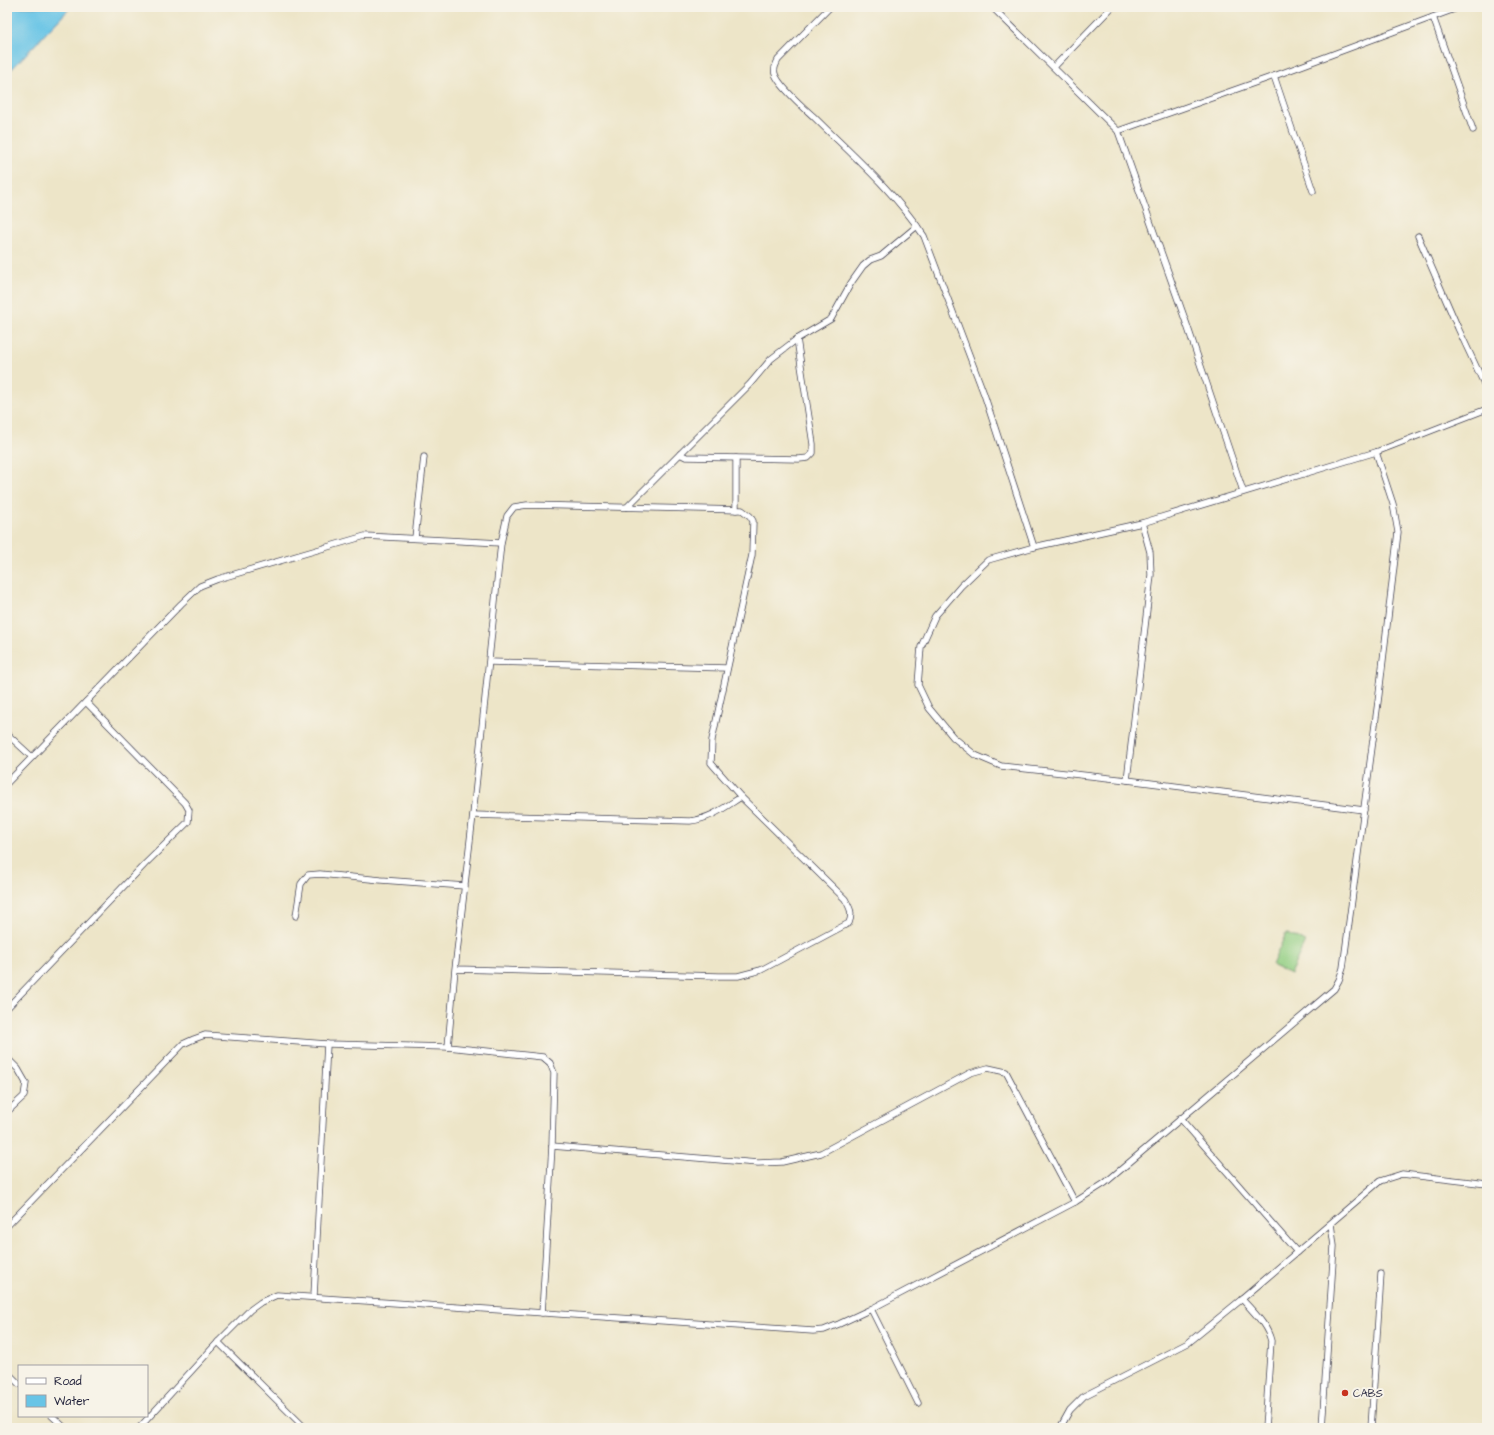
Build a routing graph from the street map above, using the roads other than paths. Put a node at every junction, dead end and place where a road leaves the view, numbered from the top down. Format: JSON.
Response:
{"nodes":[{"id":1,"x":830,"y":7,"type":"edge"},
{"id":2,"x":992,"y":7,"type":"edge"},
{"id":3,"x":1112,"y":7,"type":"edge"},
{"id":4,"x":1460,"y":7,"type":"edge"},
{"id":5,"x":1433,"y":17,"type":"junction"},
{"id":6,"x":1054,"y":67,"type":"junction"},
{"id":7,"x":1274,"y":76,"type":"junction"},
{"id":8,"x":1473,"y":130,"type":"dead end"},
{"id":9,"x":1118,"y":131,"type":"junction"},
{"id":10,"x":1313,"y":191,"type":"dead end"},
{"id":11,"x":917,"y":226,"type":"junction"},
{"id":12,"x":1418,"y":236,"type":"dead end"},
{"id":13,"x":797,"y":339,"type":"junction"},
{"id":14,"x":1487,"y":390,"type":"edge"},
{"id":15,"x":1487,"y":409,"type":"edge"},
{"id":16,"x":1376,"y":452,"type":"junction"},
{"id":17,"x":680,"y":454,"type":"junction"},
{"id":18,"x":424,"y":457,"type":"dead end"},
{"id":19,"x":736,"y":458,"type":"junction"},
{"id":20,"x":1243,"y":491,"type":"junction"},
{"id":21,"x":627,"y":507,"type":"junction"},
{"id":22,"x":736,"y":510,"type":"junction"},
{"id":23,"x":1142,"y":523,"type":"junction"},
{"id":24,"x":416,"y":538,"type":"junction"},
{"id":25,"x":501,"y":543,"type":"junction"},
{"id":26,"x":1034,"y":547,"type":"junction"},
{"id":27,"x":490,"y":662,"type":"junction"},
{"id":28,"x":727,"y":668,"type":"junction"},
{"id":29,"x":86,"y":702,"type":"junction"},
{"id":30,"x":7,"y":734,"type":"edge"},
{"id":31,"x":32,"y":757,"type":"junction"},
{"id":32,"x":1127,"y":780,"type":"junction"},
{"id":33,"x":7,"y":783,"type":"edge"},
{"id":34,"x":741,"y":797,"type":"junction"},
{"id":35,"x":1364,"y":810,"type":"junction"},
{"id":36,"x":473,"y":815,"type":"junction"},
{"id":37,"x":465,"y":886,"type":"junction"},
{"id":38,"x":296,"y":916,"type":"dead end"},
{"id":39,"x":455,"y":969,"type":"junction"},
{"id":40,"x":7,"y":1008,"type":"edge"},
{"id":41,"x":327,"y":1044,"type":"junction"},
{"id":42,"x":448,"y":1047,"type":"junction"},
{"id":43,"x":7,"y":1058,"type":"edge"},
{"id":44,"x":7,"y":1112,"type":"edge"},
{"id":45,"x":1180,"y":1118,"type":"junction"},
{"id":46,"x":552,"y":1146,"type":"junction"},
{"id":47,"x":1487,"y":1184,"type":"edge"},
{"id":48,"x":1075,"y":1202,"type":"junction"},
{"id":49,"x":1330,"y":1224,"type":"junction"},
{"id":50,"x":7,"y":1226,"type":"edge"},
{"id":51,"x":1297,"y":1252,"type":"junction"},
{"id":52,"x":1381,"y":1274,"type":"dead end"},
{"id":53,"x":314,"y":1296,"type":"junction"},
{"id":54,"x":1242,"y":1299,"type":"junction"},
{"id":55,"x":871,"y":1309,"type":"junction"},
{"id":56,"x":542,"y":1313,"type":"junction"},
{"id":57,"x":218,"y":1342,"type":"junction"},
{"id":58,"x":7,"y":1372,"type":"edge"},
{"id":59,"x":18,"y":1383,"type":"edge"},
{"id":60,"x":918,"y":1402,"type":"dead end"},
{"id":61,"x":53,"y":1417,"type":"edge"},
{"id":62,"x":65,"y":1428,"type":"edge"},
{"id":63,"x":139,"y":1428,"type":"edge"},
{"id":64,"x":305,"y":1428,"type":"edge"},
{"id":65,"x":1060,"y":1428,"type":"edge"},
{"id":66,"x":1265,"y":1428,"type":"edge"},
{"id":67,"x":1322,"y":1428,"type":"edge"},
{"id":68,"x":1371,"y":1428,"type":"edge"}],
"edges":[{"from":1,"to":11,"type":"street"},
{"from":2,"to":6,"type":"street"},
{"from":3,"to":6,"type":"street"},
{"from":4,"to":5,"type":"street"},
{"from":5,"to":7,"type":"street"},
{"from":5,"to":8,"type":"street"},
{"from":6,"to":9,"type":"street"},
{"from":7,"to":9,"type":"street"},
{"from":7,"to":10,"type":"street"},
{"from":9,"to":20,"type":"street"},
{"from":11,"to":13,"type":"street"},
{"from":11,"to":26,"type":"street"},
{"from":12,"to":14,"type":"street"},
{"from":13,"to":17,"type":"street"},
{"from":13,"to":19,"type":"street"},
{"from":15,"to":16,"type":"street"},
{"from":16,"to":20,"type":"street"},
{"from":16,"to":35,"type":"street"},
{"from":17,"to":19,"type":"street"},
{"from":17,"to":21,"type":"street"},
{"from":18,"to":24,"type":"street"},
{"from":19,"to":22,"type":"street"},
{"from":20,"to":23,"type":"street"},
{"from":21,"to":22,"type":"street"},
{"from":21,"to":25,"type":"street"},
{"from":22,"to":28,"type":"street"},
{"from":23,"to":26,"type":"street"},
{"from":23,"to":32,"type":"street"},
{"from":24,"to":25,"type":"street"},
{"from":24,"to":29,"type":"street"},
{"from":25,"to":27,"type":"street"},
{"from":26,"to":32,"type":"street"},
{"from":27,"to":28,"type":"street"},
{"from":27,"to":36,"type":"street"},
{"from":28,"to":34,"type":"street"},
{"from":29,"to":31,"type":"street"},
{"from":29,"to":40,"type":"street"},
{"from":30,"to":31,"type":"street"},
{"from":31,"to":33,"type":"street"},
{"from":32,"to":35,"type":"street"},
{"from":34,"to":36,"type":"street"},
{"from":34,"to":39,"type":"street"},
{"from":35,"to":45,"type":"street"},
{"from":36,"to":37,"type":"street"},
{"from":37,"to":38,"type":"street"},
{"from":37,"to":39,"type":"street"},
{"from":39,"to":42,"type":"street"},
{"from":41,"to":42,"type":"street"},
{"from":41,"to":50,"type":"street"},
{"from":41,"to":53,"type":"street"},
{"from":42,"to":46,"type":"street"},
{"from":43,"to":44,"type":"street"},
{"from":45,"to":48,"type":"street"},
{"from":45,"to":51,"type":"street"},
{"from":46,"to":48,"type":"street"},
{"from":46,"to":56,"type":"street"},
{"from":47,"to":49,"type":"street"},
{"from":48,"to":55,"type":"street"},
{"from":49,"to":51,"type":"street"},
{"from":49,"to":67,"type":"street"},
{"from":51,"to":54,"type":"street"},
{"from":52,"to":68,"type":"street"},
{"from":53,"to":56,"type":"street"},
{"from":53,"to":57,"type":"street"},
{"from":54,"to":65,"type":"street"},
{"from":54,"to":66,"type":"street"},
{"from":55,"to":56,"type":"street"},
{"from":55,"to":60,"type":"street"},
{"from":57,"to":63,"type":"street"},
{"from":57,"to":64,"type":"street"},
{"from":58,"to":59,"type":"street"},
{"from":61,"to":62,"type":"street"}]}
